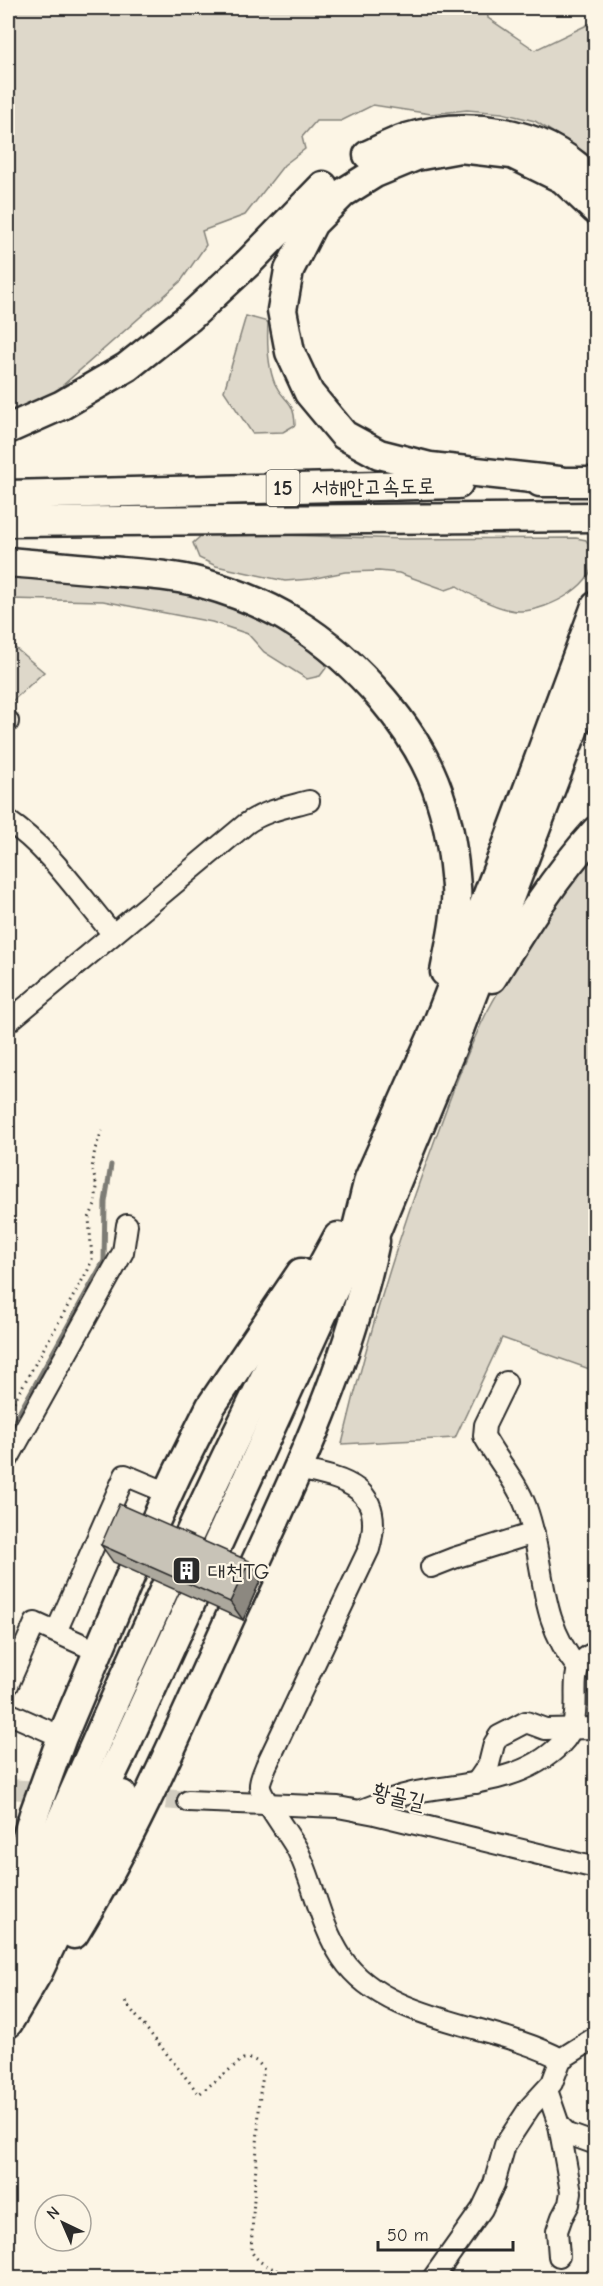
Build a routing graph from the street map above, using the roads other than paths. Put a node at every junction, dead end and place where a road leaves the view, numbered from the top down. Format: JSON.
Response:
{"nodes":[{"id":1,"x":596,"y":183,"type":"edge"},
{"id":2,"x":596,"y":210,"type":"edge"},
{"id":3,"x":8,"y":429,"type":"edge"},
{"id":4,"x":559,"y":482,"type":"junction"},
{"id":5,"x":596,"y":482,"type":"edge"},
{"id":6,"x":8,"y":495,"type":"edge"},
{"id":7,"x":596,"y":517,"type":"edge"},
{"id":8,"x":8,"y":522,"type":"edge"},
{"id":9,"x":8,"y":562,"type":"edge"},
{"id":10,"x":596,"y":606,"type":"edge"},
{"id":11,"x":596,"y":670,"type":"edge"},
{"id":12,"x":309,"y":801,"type":"dead end"},
{"id":13,"x":8,"y":820,"type":"edge"},
{"id":14,"x":596,"y":831,"type":"edge"},
{"id":15,"x":113,"y":934,"type":"junction"},
{"id":16,"x":8,"y":1022,"type":"edge"},
{"id":17,"x":444,"y":1039,"type":"junction"},
{"id":18,"x":369,"y":1179,"type":"junction"},
{"id":19,"x":379,"y":1223,"type":"junction"},
{"id":20,"x":127,"y":1225,"type":"dead end"},
{"id":21,"x":506,"y":1382,"type":"dead end"},
{"id":22,"x":8,"y":1459,"type":"edge"},
{"id":23,"x":297,"y":1469,"type":"junction"},
{"id":24,"x":168,"y":1493,"type":"junction"},
{"id":25,"x":534,"y":1533,"type":"junction"},
{"id":26,"x":431,"y":1567,"type":"dead end"},
{"id":27,"x":56,"y":1632,"type":"junction"},
{"id":28,"x":98,"y":1651,"type":"junction"},
{"id":29,"x":596,"y":1652,"type":"edge"},
{"id":30,"x":577,"y":1667,"type":"junction"},
{"id":31,"x":8,"y":1685,"type":"edge"},
{"id":32,"x":8,"y":1713,"type":"edge"},
{"id":33,"x":596,"y":1728,"type":"edge"},
{"id":34,"x":573,"y":1729,"type":"junction"},
{"id":35,"x":62,"y":1737,"type":"junction"},
{"id":36,"x":476,"y":1783,"type":"junction"},
{"id":37,"x":188,"y":1801,"type":"tunnel mouth"},
{"id":38,"x":268,"y":1803,"type":"junction"},
{"id":39,"x":359,"y":1811,"type":"junction"},
{"id":40,"x":595,"y":1869,"type":"edge"},
{"id":41,"x":8,"y":1900,"type":"edge"},
{"id":42,"x":8,"y":1941,"type":"edge"},
{"id":43,"x":8,"y":1980,"type":"edge"},
{"id":44,"x":8,"y":2023,"type":"edge"},
{"id":45,"x":8,"y":2037,"type":"edge"},
{"id":46,"x":596,"y":2037,"type":"edge"},
{"id":47,"x":561,"y":2059,"type":"junction"},
{"id":48,"x":547,"y":2090,"type":"junction"},
{"id":49,"x":559,"y":2126,"type":"junction"},
{"id":50,"x":596,"y":2145,"type":"edge"},
{"id":51,"x":559,"y":2256,"type":"dead end"},
{"id":52,"x":433,"y":2278,"type":"edge"}],
"edges":[{"from":1,"to":3,"type":"highway"},
{"from":2,"to":4,"type":"highway"},
{"from":4,"to":5,"type":"highway","name":"서해안고속도로","number":"15"},
{"from":4,"to":6,"type":"highway","name":"서해안고속도로","number":"15"},
{"from":7,"to":8,"type":"highway","name":"서해안고속도로","number":"15"},
{"from":9,"to":17,"type":"highway"},
{"from":10,"to":17,"type":"highway"},
{"from":11,"to":17,"type":"highway"},
{"from":12,"to":15,"type":"street"},
{"from":13,"to":15,"type":"street"},
{"from":14,"to":17,"type":"highway"},
{"from":15,"to":16,"type":"street"},
{"from":17,"to":18,"type":"highway"},
{"from":17,"to":19,"type":"highway"},
{"from":18,"to":24,"type":"highway"},
{"from":18,"to":42,"type":"highway"},
{"from":18,"to":43,"type":"highway"},
{"from":19,"to":23,"type":"highway"},
{"from":19,"to":44,"type":"highway"},
{"from":20,"to":22,"type":"street"},
{"from":21,"to":25,"type":"street"},
{"from":23,"to":38,"type":"street"},
{"from":23,"to":45,"type":"highway"},
{"from":24,"to":27,"type":"street"},
{"from":24,"to":28,"type":"highway"},
{"from":25,"to":26,"type":"street"},
{"from":25,"to":30,"type":"street"},
{"from":27,"to":28,"type":"street"},
{"from":27,"to":31,"type":"street"},
{"from":28,"to":35,"type":"highway"},
{"from":29,"to":30,"type":"street"},
{"from":30,"to":34,"type":"street"},
{"from":32,"to":35,"type":"street"},
{"from":33,"to":34,"type":"street"},
{"from":34,"to":36,"type":"street"},
{"from":34,"to":36,"type":"street"},
{"from":35,"to":41,"type":"highway"},
{"from":36,"to":39,"type":"street"},
{"from":37,"to":38,"type":"street","name":"황골길"},
{"from":38,"to":39,"type":"street","name":"황골길"},
{"from":38,"to":47,"type":"street"},
{"from":39,"to":40,"type":"street","name":"황골길"},
{"from":46,"to":47,"type":"street"},
{"from":47,"to":48,"type":"street"},
{"from":48,"to":49,"type":"street"},
{"from":48,"to":52,"type":"street"},
{"from":49,"to":50,"type":"street"},
{"from":49,"to":51,"type":"street"}]}
